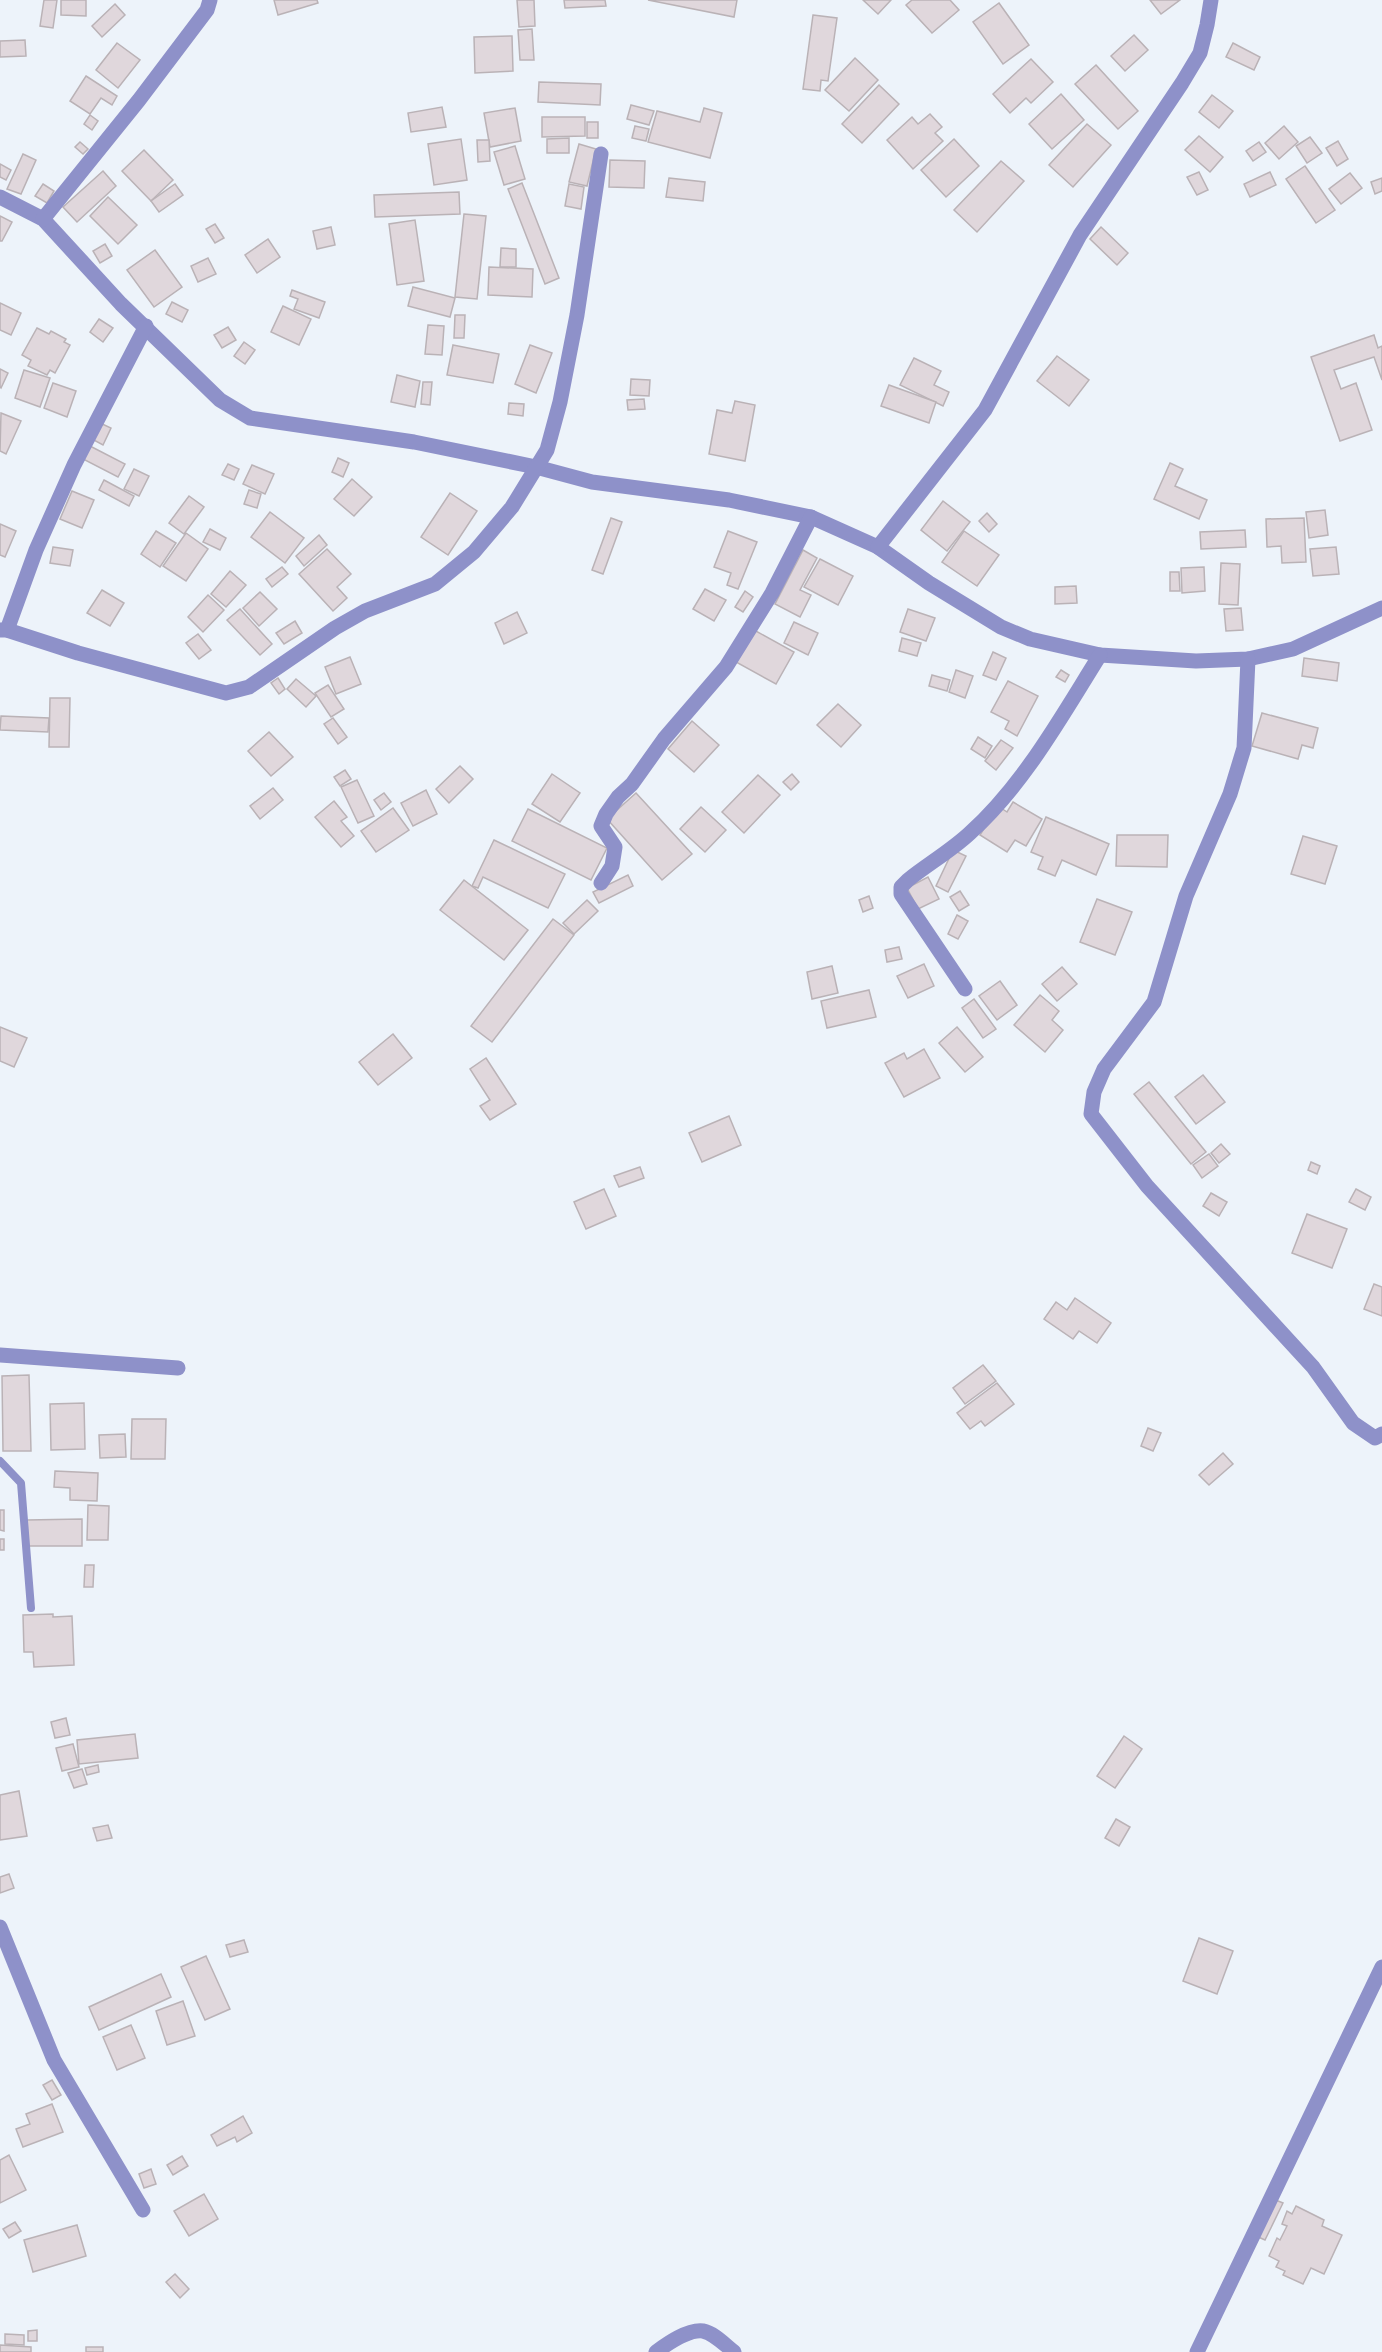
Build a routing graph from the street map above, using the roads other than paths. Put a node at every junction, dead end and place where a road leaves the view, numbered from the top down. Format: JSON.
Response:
{"nodes":[{"id":1,"x":210,"y":0,"type":"edge"},
{"id":2,"x":1211,"y":0,"type":"edge"},
{"id":3,"x":601,"y":154,"type":"dead end"},
{"id":4,"x":0,"y":197,"type":"edge"},
{"id":5,"x":43,"y":219,"type":"junction"},
{"id":6,"x":146,"y":326,"type":"junction"},
{"id":7,"x":536,"y":467,"type":"junction"},
{"id":8,"x":811,"y":517,"type":"junction"},
{"id":9,"x":878,"y":548,"type":"junction"},
{"id":10,"x":1382,"y":608,"type":"edge"},
{"id":11,"x":4,"y":630,"type":"edge"},
{"id":12,"x":1100,"y":655,"type":"junction"},
{"id":13,"x":1248,"y":658,"type":"junction"},
{"id":14,"x":601,"y":883,"type":"dead end"},
{"id":15,"x":966,"y":989,"type":"dead end"},
{"id":16,"x":0,"y":1355,"type":"edge"},
{"id":17,"x":177,"y":1368,"type":"dead end"},
{"id":18,"x":1382,"y":1434,"type":"edge"},
{"id":19,"x":0,"y":1461,"type":"edge"},
{"id":20,"x":31,"y":1608,"type":"dead end"},
{"id":21,"x":0,"y":1927,"type":"edge"},
{"id":22,"x":1382,"y":1967,"type":"edge"},
{"id":23,"x":143,"y":2211,"type":"dead end"},
{"id":24,"x":656,"y":2352,"type":"edge"},
{"id":25,"x":734,"y":2352,"type":"edge"},
{"id":26,"x":1197,"y":2352,"type":"edge"}],
"edges":[{"from":1,"to":5,"type":"street"},
{"from":2,"to":9,"type":"street"},
{"from":3,"to":7,"type":"street"},
{"from":4,"to":5,"type":"street"},
{"from":5,"to":6,"type":"street"},
{"from":6,"to":7,"type":"street"},
{"from":6,"to":11,"type":"street"},
{"from":7,"to":8,"type":"street"},
{"from":7,"to":11,"type":"street"},
{"from":8,"to":9,"type":"street"},
{"from":8,"to":14,"type":"street"},
{"from":9,"to":12,"type":"street"},
{"from":10,"to":13,"type":"street"},
{"from":12,"to":13,"type":"street"},
{"from":12,"to":15,"type":"street"},
{"from":13,"to":18,"type":"street"},
{"from":16,"to":17,"type":"street"},
{"from":19,"to":20,"type":"lane"},
{"from":21,"to":23,"type":"street"},
{"from":22,"to":26,"type":"street"},
{"from":24,"to":25,"type":"street"}]}
